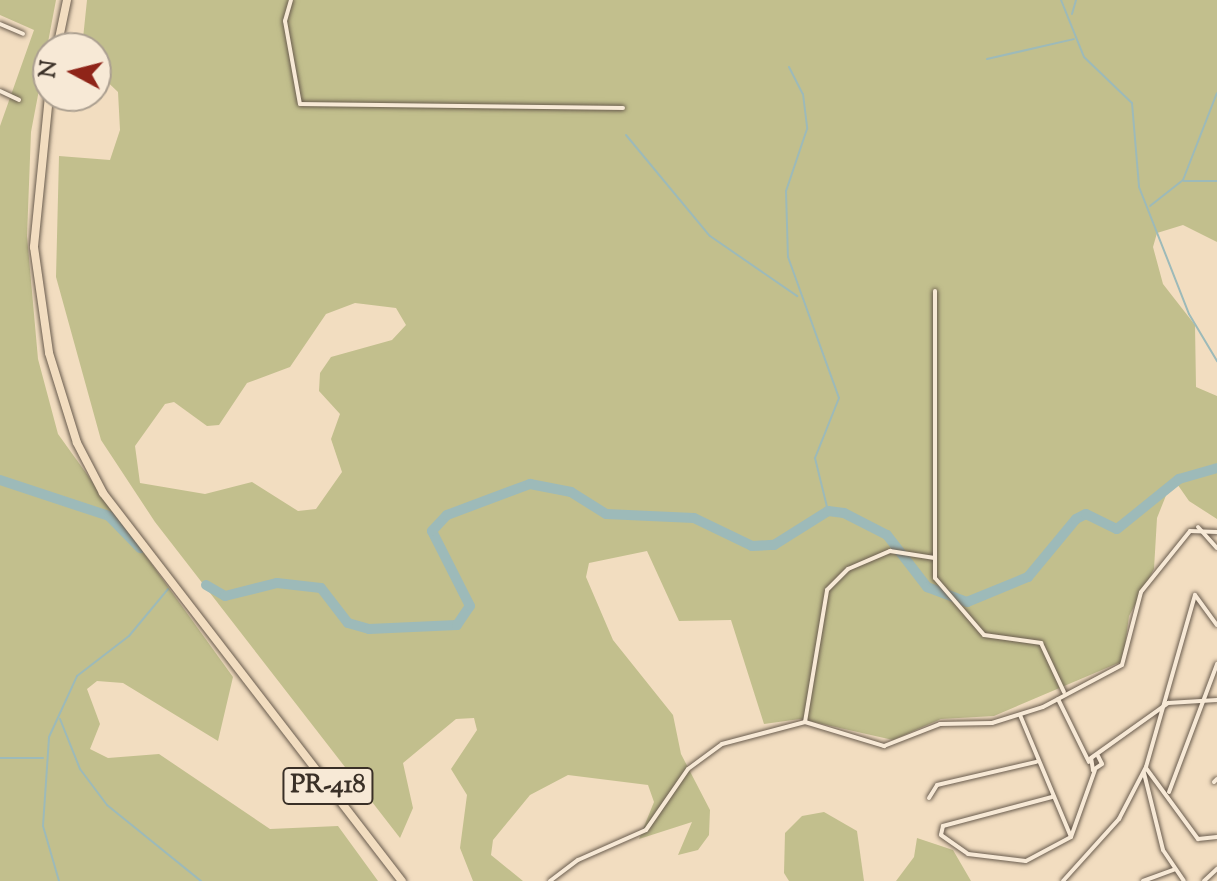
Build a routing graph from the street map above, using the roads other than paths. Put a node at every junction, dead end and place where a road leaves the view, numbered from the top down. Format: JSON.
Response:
{"nodes":[{"id":1,"x":67,"y":0,"type":"edge"},
{"id":2,"x":291,"y":0,"type":"edge"},
{"id":3,"x":0,"y":24,"type":"edge"},
{"id":4,"x":60,"y":32,"type":"edge"},
{"id":5,"x":23,"y":34,"type":"dead end"},
{"id":6,"x":0,"y":91,"type":"edge"},
{"id":7,"x":19,"y":100,"type":"dead end"},
{"id":8,"x":623,"y":108,"type":"dead end"},
{"id":9,"x":47,"y":112,"type":"edge"},
{"id":10,"x":935,"y":291,"type":"dead end"},
{"id":11,"x":1198,"y":527,"type":"junction"},
{"id":12,"x":1217,"y":532,"type":"edge"},
{"id":13,"x":1217,"y":548,"type":"edge"},
{"id":14,"x":934,"y":558,"type":"junction"},
{"id":15,"x":1217,"y":625,"type":"edge"},
{"id":16,"x":1217,"y":664,"type":"edge"},
{"id":17,"x":1064,"y":692,"type":"junction"},
{"id":18,"x":1057,"y":698,"type":"junction"},
{"id":19,"x":1210,"y":698,"type":"junction"},
{"id":20,"x":1217,"y":700,"type":"edge"},
{"id":21,"x":1168,"y":703,"type":"junction"},
{"id":22,"x":1020,"y":715,"type":"junction"},
{"id":23,"x":805,"y":722,"type":"junction"},
{"id":24,"x":1098,"y":756,"type":"junction"},
{"id":25,"x":1036,"y":762,"type":"junction"},
{"id":26,"x":1089,"y":762,"type":"junction"},
{"id":27,"x":1145,"y":769,"type":"junction"},
{"id":28,"x":1095,"y":770,"type":"junction"},
{"id":29,"x":1169,"y":792,"type":"junction"},
{"id":30,"x":1052,"y":797,"type":"junction"},
{"id":31,"x":929,"y":798,"type":"dead end"},
{"id":32,"x":1071,"y":837,"type":"junction"},
{"id":33,"x":1217,"y":837,"type":"edge"},
{"id":34,"x":1217,"y":869,"type":"edge"},
{"id":35,"x":1174,"y":870,"type":"junction"},
{"id":36,"x":402,"y":881,"type":"edge"},
{"id":37,"x":550,"y":881,"type":"edge"},
{"id":38,"x":1063,"y":881,"type":"edge"},
{"id":39,"x":1143,"y":881,"type":"edge"},
{"id":40,"x":1184,"y":881,"type":"edge"},
{"id":41,"x":1204,"y":881,"type":"edge"}],
"edges":[{"from":1,"to":4,"type":"highway"},
{"from":2,"to":8,"type":"street"},
{"from":3,"to":5,"type":"street"},
{"from":6,"to":7,"type":"street"},
{"from":9,"to":36,"type":"highway","number":"PR-418"},
{"from":10,"to":14,"type":"street"},
{"from":11,"to":12,"type":"street"},
{"from":11,"to":13,"type":"street"},
{"from":11,"to":17,"type":"street"},
{"from":14,"to":17,"type":"street"},
{"from":14,"to":23,"type":"street"},
{"from":15,"to":21,"type":"street"},
{"from":16,"to":19,"type":"street"},
{"from":17,"to":18,"type":"street"},
{"from":18,"to":22,"type":"street"},
{"from":18,"to":26,"type":"street"},
{"from":19,"to":20,"type":"street"},
{"from":19,"to":21,"type":"street"},
{"from":19,"to":29,"type":"street"},
{"from":21,"to":24,"type":"street"},
{"from":21,"to":27,"type":"street"},
{"from":22,"to":23,"type":"street"},
{"from":22,"to":25,"type":"street"},
{"from":23,"to":37,"type":"street"},
{"from":24,"to":26,"type":"street"},
{"from":24,"to":28,"type":"street"},
{"from":25,"to":30,"type":"street"},
{"from":25,"to":31,"type":"street"},
{"from":26,"to":28,"type":"street"},
{"from":27,"to":29,"type":"street"},
{"from":27,"to":35,"type":"street"},
{"from":27,"to":38,"type":"street"},
{"from":28,"to":32,"type":"street"},
{"from":29,"to":33,"type":"street"},
{"from":30,"to":32,"type":"street"},
{"from":30,"to":32,"type":"street"},
{"from":34,"to":41,"type":"street"},
{"from":35,"to":39,"type":"street"},
{"from":35,"to":40,"type":"street"}]}
